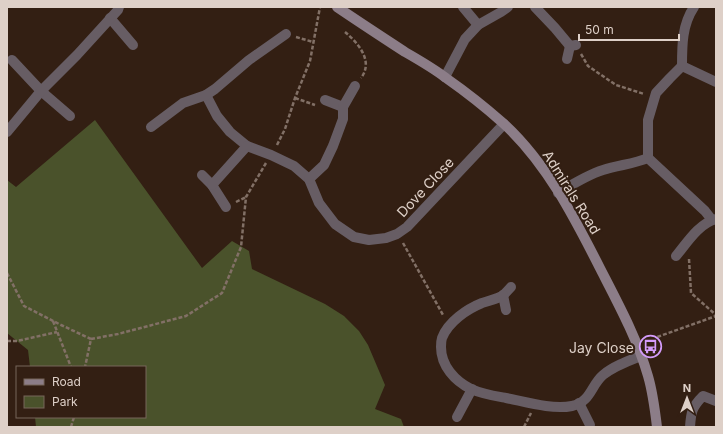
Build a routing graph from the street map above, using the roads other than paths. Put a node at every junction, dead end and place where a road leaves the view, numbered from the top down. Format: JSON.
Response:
{"nodes":[{"id":1,"x":119,"y":7,"type":"edge"},
{"id":2,"x":337,"y":7,"type":"edge"},
{"id":3,"x":463,"y":7,"type":"edge"},
{"id":4,"x":508,"y":7,"type":"edge"},
{"id":5,"x":535,"y":7,"type":"edge"},
{"id":6,"x":694,"y":7,"type":"edge"},
{"id":7,"x":110,"y":18,"type":"junction"},
{"id":8,"x":478,"y":25,"type":"junction"},
{"id":9,"x":286,"y":34,"type":"road end"},
{"id":10,"x":133,"y":44,"type":"dead end"},
{"id":11,"x":566,"y":59,"type":"dead end"},
{"id":12,"x":12,"y":60,"type":"dead end"},
{"id":13,"x":682,"y":66,"type":"junction"},
{"id":14,"x":445,"y":77,"type":"junction"},
{"id":15,"x":716,"y":82,"type":"edge"},
{"id":16,"x":355,"y":86,"type":"road end"},
{"id":17,"x":41,"y":91,"type":"junction"},
{"id":18,"x":206,"y":95,"type":"junction"},
{"id":19,"x":326,"y":100,"type":"road end"},
{"id":20,"x":343,"y":107,"type":"junction"},
{"id":21,"x":70,"y":116,"type":"dead end"},
{"id":22,"x":504,"y":124,"type":"junction"},
{"id":23,"x":151,"y":127,"type":"dead end"},
{"id":24,"x":7,"y":132,"type":"edge"},
{"id":25,"x":247,"y":146,"type":"junction"},
{"id":26,"x":648,"y":158,"type":"junction"},
{"id":27,"x":202,"y":175,"type":"dead end"},
{"id":28,"x":309,"y":179,"type":"junction"},
{"id":29,"x":212,"y":185,"type":"junction"},
{"id":30,"x":558,"y":193,"type":"junction"},
{"id":31,"x":226,"y":207,"type":"dead end"},
{"id":32,"x":714,"y":220,"type":"edge"},
{"id":33,"x":676,"y":256,"type":"dead end"},
{"id":34,"x":511,"y":287,"type":"dead end"},
{"id":35,"x":503,"y":295,"type":"junction"},
{"id":36,"x":506,"y":310,"type":"dead end"},
{"id":37,"x":641,"y":356,"type":"junction"},
{"id":38,"x":472,"y":389,"type":"junction"},
{"id":39,"x":716,"y":401,"type":"edge"},
{"id":40,"x":580,"y":403,"type":"junction"},
{"id":41,"x":457,"y":418,"type":"dead end"},
{"id":42,"x":590,"y":425,"type":"dead end"},
{"id":43,"x":657,"y":427,"type":"edge"},
{"id":44,"x":690,"y":427,"type":"edge"}],
"edges":[{"from":1,"to":7,"type":"street"},
{"from":2,"to":14,"type":"street","name":"Admirals Road"},
{"from":3,"to":8,"type":"street"},
{"from":4,"to":8,"type":"street"},
{"from":5,"to":11,"type":"street"},
{"from":6,"to":13,"type":"street"},
{"from":7,"to":10,"type":"street"},
{"from":7,"to":17,"type":"street"},
{"from":8,"to":14,"type":"street"},
{"from":9,"to":18,"type":"street"},
{"from":12,"to":17,"type":"street"},
{"from":13,"to":15,"type":"street"},
{"from":13,"to":26,"type":"street"},
{"from":14,"to":22,"type":"street","name":"Admirals Road"},
{"from":16,"to":20,"type":"street"},
{"from":17,"to":21,"type":"street"},
{"from":17,"to":24,"type":"street"},
{"from":18,"to":23,"type":"street"},
{"from":18,"to":25,"type":"street","name":"Dove Close"},
{"from":19,"to":20,"type":"street"},
{"from":20,"to":28,"type":"street"},
{"from":22,"to":28,"type":"street","name":"Dove Close"},
{"from":22,"to":30,"type":"street","name":"Admirals Road"},
{"from":25,"to":28,"type":"street","name":"Dove Close"},
{"from":25,"to":29,"type":"street"},
{"from":26,"to":30,"type":"street"},
{"from":26,"to":32,"type":"street"},
{"from":27,"to":29,"type":"street"},
{"from":29,"to":31,"type":"street"},
{"from":30,"to":37,"type":"street","name":"Admirals Road"},
{"from":32,"to":33,"type":"street"},
{"from":34,"to":35,"type":"street"},
{"from":35,"to":36,"type":"street"},
{"from":35,"to":38,"type":"street"},
{"from":37,"to":40,"type":"street"},
{"from":37,"to":43,"type":"street","name":"Admirals Road"},
{"from":38,"to":40,"type":"street"},
{"from":38,"to":41,"type":"street"},
{"from":39,"to":44,"type":"street"},
{"from":40,"to":42,"type":"street"}]}
